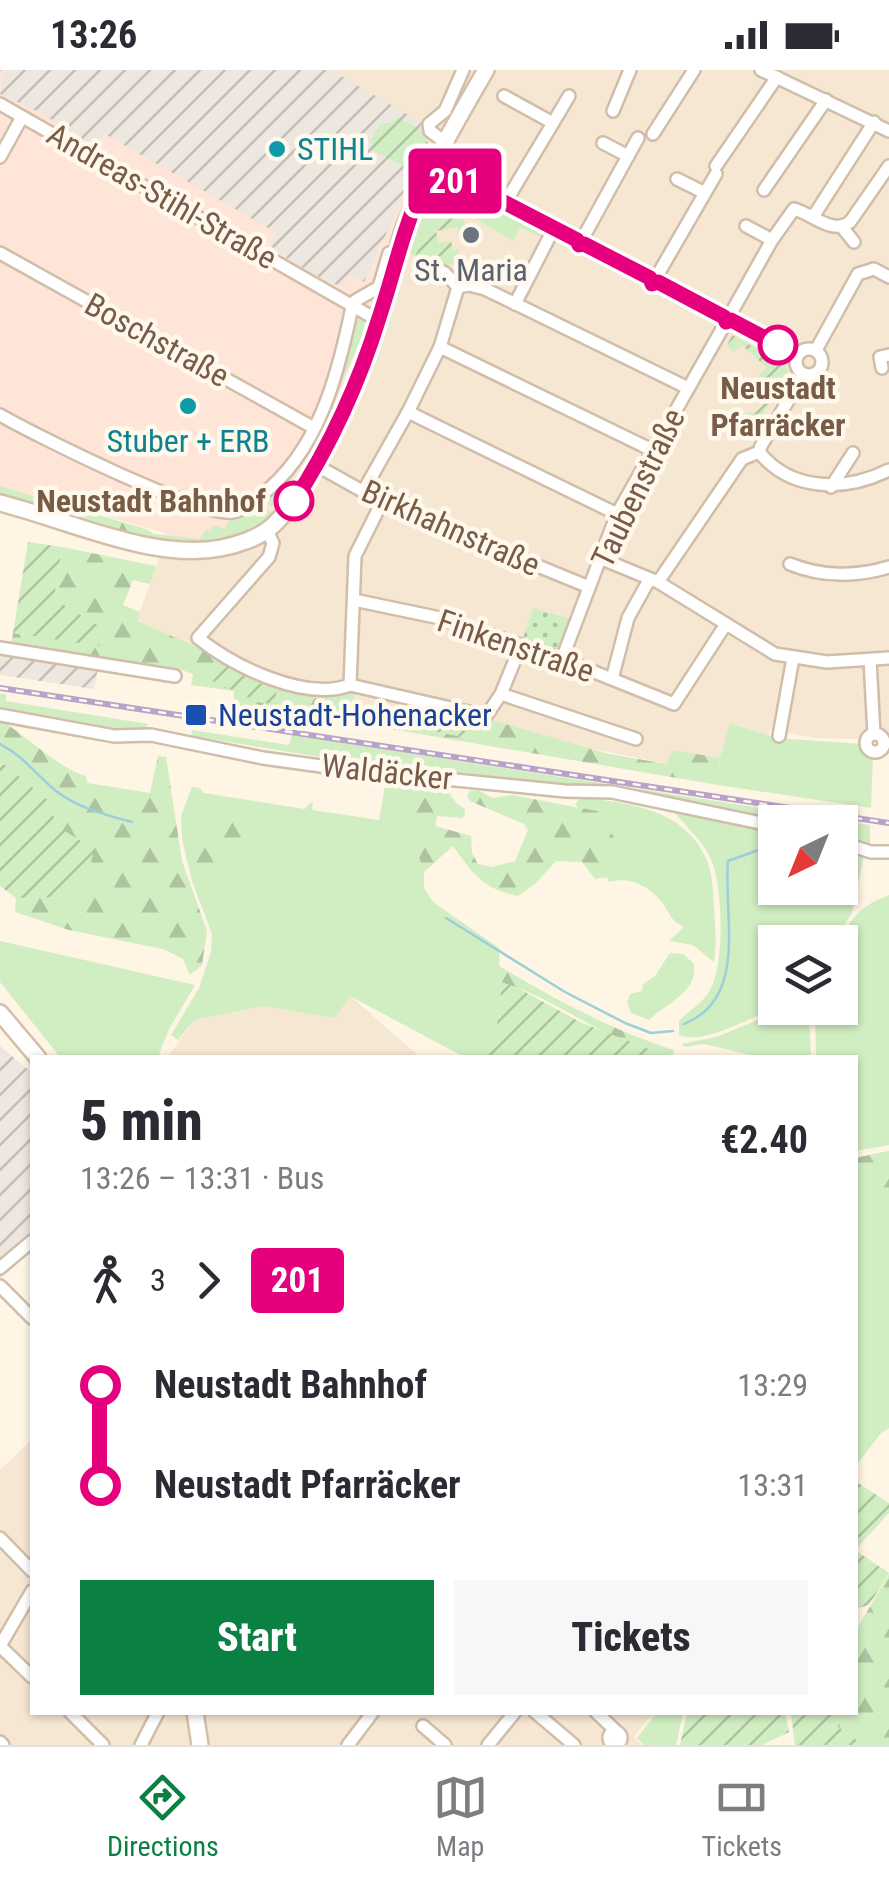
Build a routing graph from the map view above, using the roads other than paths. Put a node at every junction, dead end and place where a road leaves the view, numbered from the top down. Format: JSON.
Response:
{"nodes":[{"id":1,"x":463,"y":70,"type":"edge"},
{"id":2,"x":486,"y":70,"type":"edge"},
{"id":3,"x":630,"y":70,"type":"edge"},
{"id":4,"x":694,"y":70,"type":"edge"},
{"id":5,"x":761,"y":70,"type":"edge"},
{"id":6,"x":777,"y":77,"type":"junction"},
{"id":7,"x":504,"y":96,"type":"dead end"},
{"id":8,"x":569,"y":96,"type":"dead end"},
{"id":9,"x":826,"y":100,"type":"junction"},
{"id":10,"x":0,"y":104,"type":"edge"},
{"id":11,"x":613,"y":111,"type":"dead end"},
{"id":12,"x":22,"y":116,"type":"junction"},
{"id":13,"x":874,"y":122,"type":"junction"},
{"id":14,"x":553,"y":123,"type":"junction"},
{"id":15,"x":889,"y":131,"type":"edge"},
{"id":16,"x":653,"y":134,"type":"dead end"},
{"id":17,"x":638,"y":138,"type":"dead end"},
{"id":18,"x":603,"y":142,"type":"dead end"},
{"id":19,"x":444,"y":144,"type":"junction"},
{"id":20,"x":628,"y":156,"type":"junction"},
{"id":21,"x":0,"y":157,"type":"edge"},
{"id":22,"x":440,"y":165,"type":"junction"},
{"id":23,"x":889,"y":166,"type":"edge"},
{"id":24,"x":677,"y":179,"type":"dead end"},
{"id":25,"x":449,"y":181,"type":"junction"},
{"id":26,"x":467,"y":183,"type":"junction"},
{"id":27,"x":423,"y":186,"type":"junction"},
{"id":28,"x":764,"y":190,"type":"dead end"},
{"id":29,"x":705,"y":194,"type":"junction"},
{"id":30,"x":505,"y":203,"type":"junction"},
{"id":31,"x":812,"y":217,"type":"junction"},
{"id":32,"x":407,"y":222,"type":"junction"},
{"id":33,"x":746,"y":226,"type":"dead end"},
{"id":34,"x":842,"y":227,"type":"junction"},
{"id":35,"x":554,"y":228,"type":"junction"},
{"id":36,"x":582,"y":240,"type":"junction"},
{"id":37,"x":772,"y":240,"type":"junction"},
{"id":38,"x":854,"y":242,"type":"dead end"},
{"id":39,"x":0,"y":253,"type":"edge"},
{"id":40,"x":431,"y":265,"type":"dead end"},
{"id":41,"x":889,"y":276,"type":"edge"},
{"id":42,"x":655,"y":279,"type":"junction"},
{"id":43,"x":458,"y":287,"type":"junction"},
{"id":44,"x":357,"y":302,"type":"junction"},
{"id":45,"x":514,"y":304,"type":"junction"},
{"id":46,"x":380,"y":317,"type":"junction"},
{"id":47,"x":728,"y":318,"type":"junction"},
{"id":48,"x":440,"y":347,"type":"junction"},
{"id":49,"x":816,"y":350,"type":"junction"},
{"id":50,"x":797,"y":355,"type":"junction"},
{"id":51,"x":889,"y":355,"type":"edge"},
{"id":52,"x":882,"y":368,"type":"dead end"},
{"id":53,"x":804,"y":374,"type":"junction"},
{"id":54,"x":688,"y":388,"type":"junction"},
{"id":55,"x":408,"y":412,"type":"junction"},
{"id":56,"x":0,"y":415,"type":"edge"},
{"id":57,"x":314,"y":428,"type":"junction"},
{"id":58,"x":652,"y":450,"type":"junction"},
{"id":59,"x":759,"y":452,"type":"junction"},
{"id":60,"x":314,"y":464,"type":"junction"},
{"id":61,"x":887,"y":476,"type":"edge"},
{"id":62,"x":859,"y":482,"type":"junction"},
{"id":63,"x":831,"y":487,"type":"junction"},
{"id":64,"x":364,"y":490,"type":"junction"},
{"id":65,"x":382,"y":502,"type":"junction"},
{"id":66,"x":0,"y":503,"type":"edge"},
{"id":67,"x":617,"y":514,"type":"junction"},
{"id":68,"x":267,"y":531,"type":"junction"},
{"id":69,"x":602,"y":559,"type":"junction"},
{"id":70,"x":790,"y":564,"type":"dead end"},
{"id":71,"x":889,"y":567,"type":"edge"},
{"id":72,"x":654,"y":581,"type":"junction"},
{"id":73,"x":589,"y":588,"type":"junction"},
{"id":74,"x":354,"y":600,"type":"junction"},
{"id":75,"x":726,"y":624,"type":"junction"},
{"id":76,"x":521,"y":645,"type":"junction"},
{"id":77,"x":0,"y":648,"type":"edge"},
{"id":78,"x":793,"y":658,"type":"junction"},
{"id":79,"x":889,"y":658,"type":"edge"},
{"id":80,"x":562,"y":659,"type":"junction"},
{"id":81,"x":870,"y":660,"type":"junction"},
{"id":82,"x":175,"y":676,"type":"dead end"},
{"id":83,"x":612,"y":680,"type":"junction"},
{"id":84,"x":350,"y":685,"type":"junction"},
{"id":85,"x":500,"y":694,"type":"junction"},
{"id":86,"x":0,"y":715,"type":"edge"},
{"id":87,"x":874,"y":734,"type":"dead end"},
{"id":88,"x":779,"y":736,"type":"dead end"},
{"id":89,"x":636,"y":739,"type":"dead end"},
{"id":90,"x":758,"y":822,"type":"edge"},
{"id":91,"x":858,"y":848,"type":"edge"},
{"id":92,"x":889,"y":852,"type":"edge"},
{"id":93,"x":0,"y":1012,"type":"edge"},
{"id":94,"x":36,"y":1055,"type":"edge"},
{"id":95,"x":30,"y":1244,"type":"edge"},
{"id":96,"x":0,"y":1268,"type":"edge"},
{"id":97,"x":0,"y":1286,"type":"edge"},
{"id":98,"x":30,"y":1316,"type":"edge"},
{"id":99,"x":0,"y":1538,"type":"edge"},
{"id":100,"x":30,"y":1569,"type":"edge"},
{"id":101,"x":30,"y":1594,"type":"edge"},
{"id":102,"x":0,"y":1646,"type":"edge"},
{"id":103,"x":30,"y":1675,"type":"edge"},
{"id":104,"x":73,"y":1715,"type":"edge"},
{"id":105,"x":156,"y":1715,"type":"edge"},
{"id":106,"x":195,"y":1715,"type":"edge"},
{"id":107,"x":371,"y":1715,"type":"edge"},
{"id":108,"x":513,"y":1715,"type":"edge"},
{"id":109,"x":539,"y":1715,"type":"edge"},
{"id":110,"x":599,"y":1715,"type":"edge"},
{"id":111,"x":422,"y":1726,"type":"dead end"},
{"id":112,"x":621,"y":1740,"type":"edge"},
{"id":113,"x":104,"y":1745,"type":"edge"},
{"id":114,"x":141,"y":1745,"type":"edge"},
{"id":115,"x":200,"y":1745,"type":"edge"},
{"id":116,"x":348,"y":1745,"type":"edge"},
{"id":117,"x":445,"y":1745,"type":"edge"},
{"id":118,"x":488,"y":1745,"type":"edge"},
{"id":119,"x":574,"y":1745,"type":"edge"}],
"edges":[{"from":1,"to":19,"type":"street"},
{"from":2,"to":19,"type":"street"},
{"from":3,"to":11,"type":"street"},
{"from":4,"to":16,"type":"street"},
{"from":5,"to":6,"type":"street"},
{"from":6,"to":9,"type":"street"},
{"from":6,"to":29,"type":"street"},
{"from":7,"to":14,"type":"street"},
{"from":8,"to":14,"type":"street"},
{"from":9,"to":13,"type":"street"},
{"from":9,"to":28,"type":"street"},
{"from":10,"to":12,"type":"street","name":"Andreas-Stihl-Straße"},
{"from":12,"to":21,"type":"street"},
{"from":12,"to":44,"type":"street","name":"Andreas-Stihl-Straße"},
{"from":13,"to":15,"type":"street"},
{"from":13,"to":31,"type":"street"},
{"from":14,"to":30,"type":"street"},
{"from":17,"to":20,"type":"street"},
{"from":18,"to":20,"type":"street"},
{"from":19,"to":22,"type":"street"},
{"from":20,"to":36,"type":"street"},
{"from":22,"to":25,"type":"street"},
{"from":22,"to":26,"type":"street"},
{"from":22,"to":27,"type":"street"},
{"from":23,"to":34,"type":"street"},
{"from":24,"to":29,"type":"street"},
{"from":25,"to":26,"type":"street"},
{"from":25,"to":27,"type":"street"},
{"from":26,"to":30,"type":"street"},
{"from":27,"to":32,"type":"street"},
{"from":29,"to":42,"type":"street"},
{"from":30,"to":35,"type":"street"},
{"from":31,"to":34,"type":"street"},
{"from":31,"to":37,"type":"street","name":"Taubenstraße"},
{"from":32,"to":44,"type":"street"},
{"from":32,"to":46,"type":"street"},
{"from":33,"to":37,"type":"street"},
{"from":34,"to":38,"type":"street"},
{"from":35,"to":36,"type":"street"},
{"from":35,"to":45,"type":"street"},
{"from":36,"to":42,"type":"street"},
{"from":37,"to":47,"type":"street","name":"Taubenstraße"},
{"from":39,"to":57,"type":"street","name":"Boschstraße"},
{"from":40,"to":43,"type":"street"},
{"from":41,"to":49,"type":"street"},
{"from":42,"to":47,"type":"street"},
{"from":43,"to":45,"type":"street"},
{"from":43,"to":48,"type":"street"},
{"from":44,"to":46,"type":"street","name":"Andreas-Stihl-Straße"},
{"from":44,"to":57,"type":"street"},
{"from":45,"to":54,"type":"street"},
{"from":46,"to":60,"type":"street"},
{"from":47,"to":50,"type":"street"},
{"from":47,"to":54,"type":"street","name":"Taubenstraße"},
{"from":48,"to":55,"type":"street"},
{"from":48,"to":58,"type":"street"},
{"from":49,"to":50,"type":"street"},
{"from":49,"to":53,"type":"street"},
{"from":50,"to":53,"type":"street"},
{"from":51,"to":52,"type":"street"},
{"from":53,"to":59,"type":"street"},
{"from":54,"to":58,"type":"street","name":"Taubenstraße"},
{"from":55,"to":64,"type":"street"},
{"from":55,"to":67,"type":"street"},
{"from":56,"to":57,"type":"street"},
{"from":58,"to":67,"type":"street","name":"Taubenstraße"},
{"from":59,"to":63,"type":"street"},
{"from":59,"to":72,"type":"street"},
{"from":60,"to":64,"type":"street","name":"Birkhahnstraße"},
{"from":60,"to":68,"type":"street"},
{"from":61,"to":62,"type":"street"},
{"from":62,"to":63,"type":"street"},
{"from":62,"to":63,"type":"street"},
{"from":64,"to":65,"type":"street","name":"Birkhahnstraße"},
{"from":65,"to":73,"type":"street","name":"Birkhahnstraße"},
{"from":65,"to":74,"type":"street"},
{"from":66,"to":68,"type":"street"},
{"from":67,"to":69,"type":"street","name":"Taubenstraße"},
{"from":68,"to":84,"type":"street"},
{"from":69,"to":72,"type":"street"},
{"from":69,"to":73,"type":"street","name":"Taubenstraße"},
{"from":70,"to":71,"type":"street"},
{"from":72,"to":75,"type":"street"},
{"from":72,"to":83,"type":"street"},
{"from":73,"to":80,"type":"street","name":"Taubenstraße"},
{"from":74,"to":76,"type":"street","name":"Finkenstraße"},
{"from":74,"to":84,"type":"street"},
{"from":75,"to":78,"type":"street"},
{"from":75,"to":83,"type":"street","name":"Finkenstraße"},
{"from":76,"to":80,"type":"street","name":"Finkenstraße"},
{"from":76,"to":85,"type":"street"},
{"from":77,"to":82,"type":"street"},
{"from":78,"to":81,"type":"street"},
{"from":78,"to":88,"type":"street"},
{"from":79,"to":81,"type":"street"},
{"from":80,"to":83,"type":"street","name":"Finkenstraße"},
{"from":81,"to":87,"type":"street"},
{"from":84,"to":85,"type":"street"},
{"from":85,"to":89,"type":"street"},
{"from":86,"to":90,"type":"street","name":"Waldäcker"},
{"from":91,"to":92,"type":"street"},
{"from":93,"to":94,"type":"street"},
{"from":95,"to":96,"type":"street"},
{"from":97,"to":98,"type":"street"},
{"from":99,"to":100,"type":"street"},
{"from":101,"to":102,"type":"street"},
{"from":102,"to":103,"type":"street"},
{"from":104,"to":113,"type":"street"},
{"from":105,"to":114,"type":"street"},
{"from":106,"to":115,"type":"street"},
{"from":107,"to":116,"type":"street"},
{"from":108,"to":118,"type":"street"},
{"from":109,"to":119,"type":"street"},
{"from":110,"to":112,"type":"street"},
{"from":111,"to":117,"type":"street"}]}
